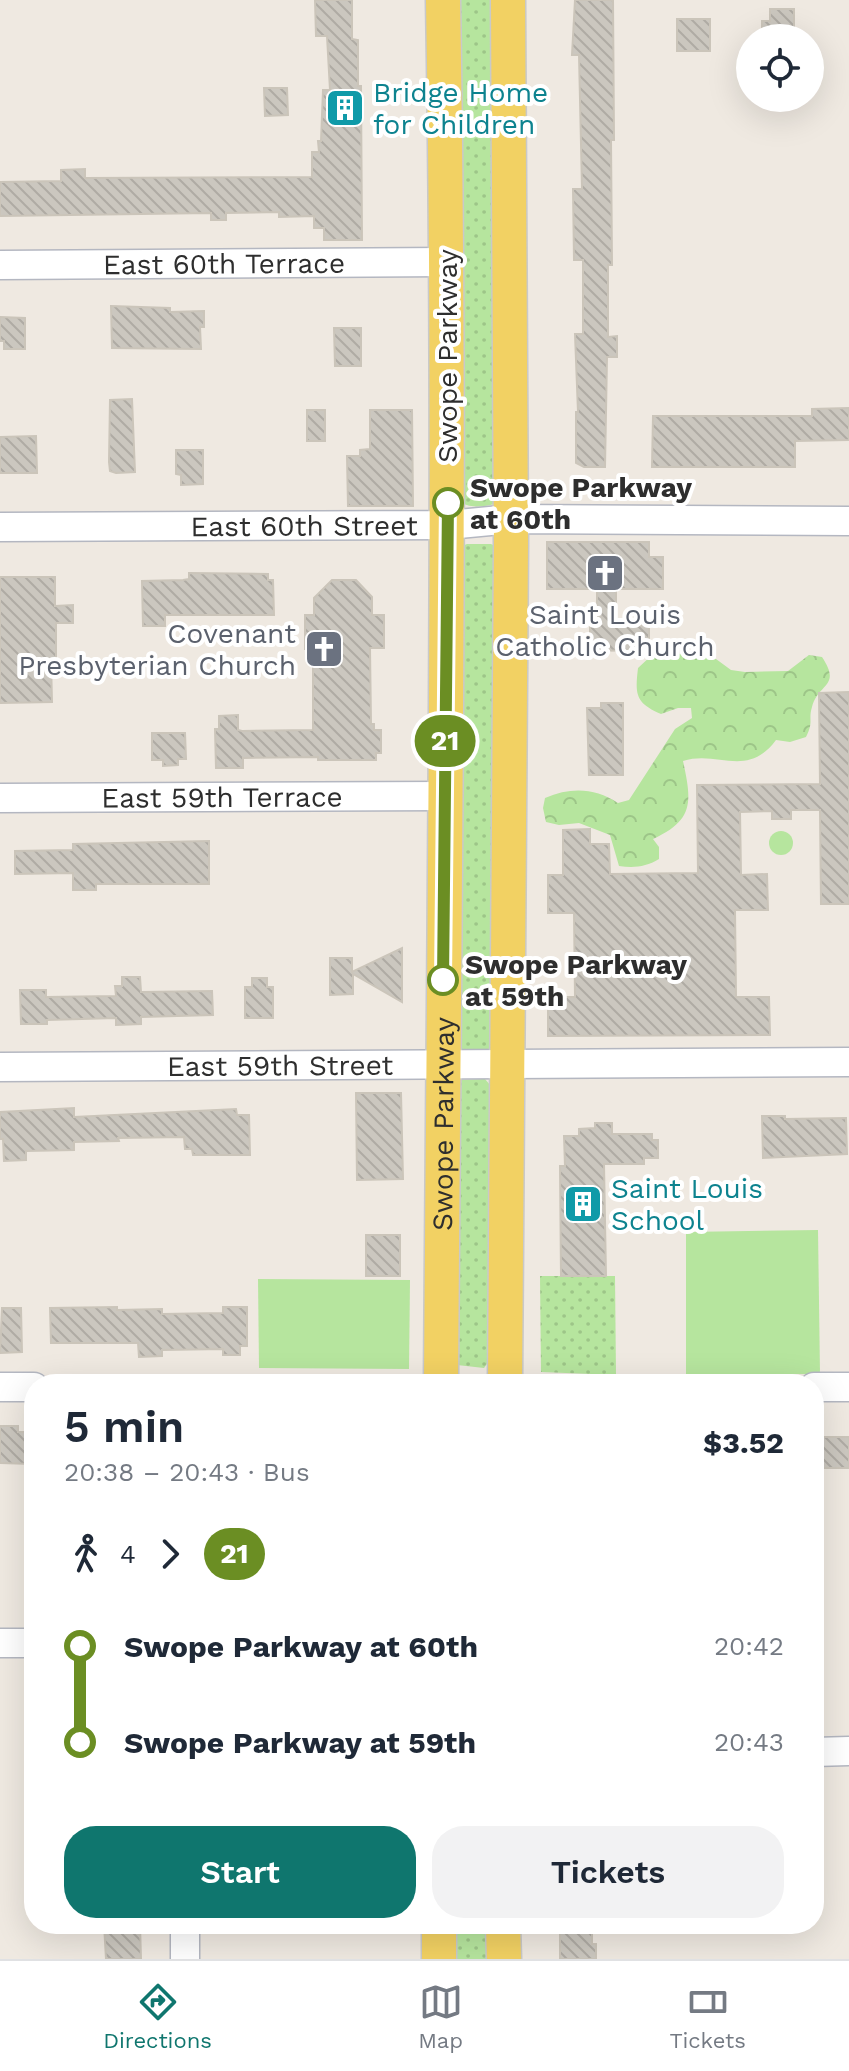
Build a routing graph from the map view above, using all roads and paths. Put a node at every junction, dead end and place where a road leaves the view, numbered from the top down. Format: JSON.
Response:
{"nodes":[{"id":1,"x":443,"y":0,"type":"edge"},
{"id":2,"x":508,"y":0,"type":"edge"},
{"id":3,"x":447,"y":262,"type":"junction"},
{"id":4,"x":0,"y":265,"type":"edge"},
{"id":5,"x":511,"y":519,"type":"junction"},
{"id":6,"x":849,"y":521,"type":"edge"},
{"id":7,"x":448,"y":525,"type":"junction"},
{"id":8,"x":0,"y":527,"type":"edge"},
{"id":9,"x":445,"y":796,"type":"junction"},
{"id":10,"x":0,"y":798,"type":"edge"},
{"id":11,"x":849,"y":1062,"type":"edge"},
{"id":12,"x":506,"y":1063,"type":"junction"},
{"id":13,"x":443,"y":1064,"type":"junction"},
{"id":14,"x":0,"y":1067,"type":"edge"},
{"id":15,"x":441,"y":1374,"type":"edge"},
{"id":16,"x":505,"y":1374,"type":"edge"},
{"id":17,"x":0,"y":1387,"type":"edge"},
{"id":18,"x":24,"y":1387,"type":"edge"},
{"id":19,"x":824,"y":1387,"type":"edge"},
{"id":20,"x":849,"y":1387,"type":"edge"},
{"id":21,"x":0,"y":1643,"type":"edge"},
{"id":22,"x":24,"y":1643,"type":"edge"},
{"id":23,"x":849,"y":1751,"type":"edge"},
{"id":24,"x":824,"y":1752,"type":"edge"},
{"id":25,"x":185,"y":1934,"type":"edge"},
{"id":26,"x":439,"y":1934,"type":"edge"},
{"id":27,"x":503,"y":1934,"type":"edge"},
{"id":28,"x":185,"y":1959,"type":"edge"},
{"id":29,"x":439,"y":1959,"type":"edge"},
{"id":30,"x":504,"y":1959,"type":"edge"}],
"edges":[{"from":1,"to":3,"type":"main road","name":"Swope Parkway"},
{"from":2,"to":5,"type":"main road"},
{"from":3,"to":4,"type":"street","name":"East 60th Terrace"},
{"from":3,"to":7,"type":"main road","name":"Swope Parkway"},
{"from":5,"to":6,"type":"street","name":"East 60th Street"},
{"from":5,"to":7,"type":"street","name":"East 60th Street"},
{"from":5,"to":12,"type":"main road"},
{"from":7,"to":8,"type":"street","name":"East 60th Street"},
{"from":7,"to":9,"type":"main road","name":"Swope Parkway"},
{"from":9,"to":10,"type":"street","name":"East 59th Terrace"},
{"from":9,"to":13,"type":"main road","name":"Swope Parkway"},
{"from":11,"to":12,"type":"street","name":"East 59th Street"},
{"from":12,"to":13,"type":"street","name":"East 59th Street"},
{"from":12,"to":16,"type":"main road"},
{"from":13,"to":14,"type":"street","name":"East 59th Street"},
{"from":13,"to":15,"type":"main road","name":"Swope Parkway"},
{"from":17,"to":18,"type":"street"},
{"from":19,"to":20,"type":"street"},
{"from":21,"to":22,"type":"street"},
{"from":23,"to":24,"type":"street"},
{"from":25,"to":28,"type":"street"},
{"from":26,"to":29,"type":"main road"},
{"from":27,"to":30,"type":"main road"}]}
